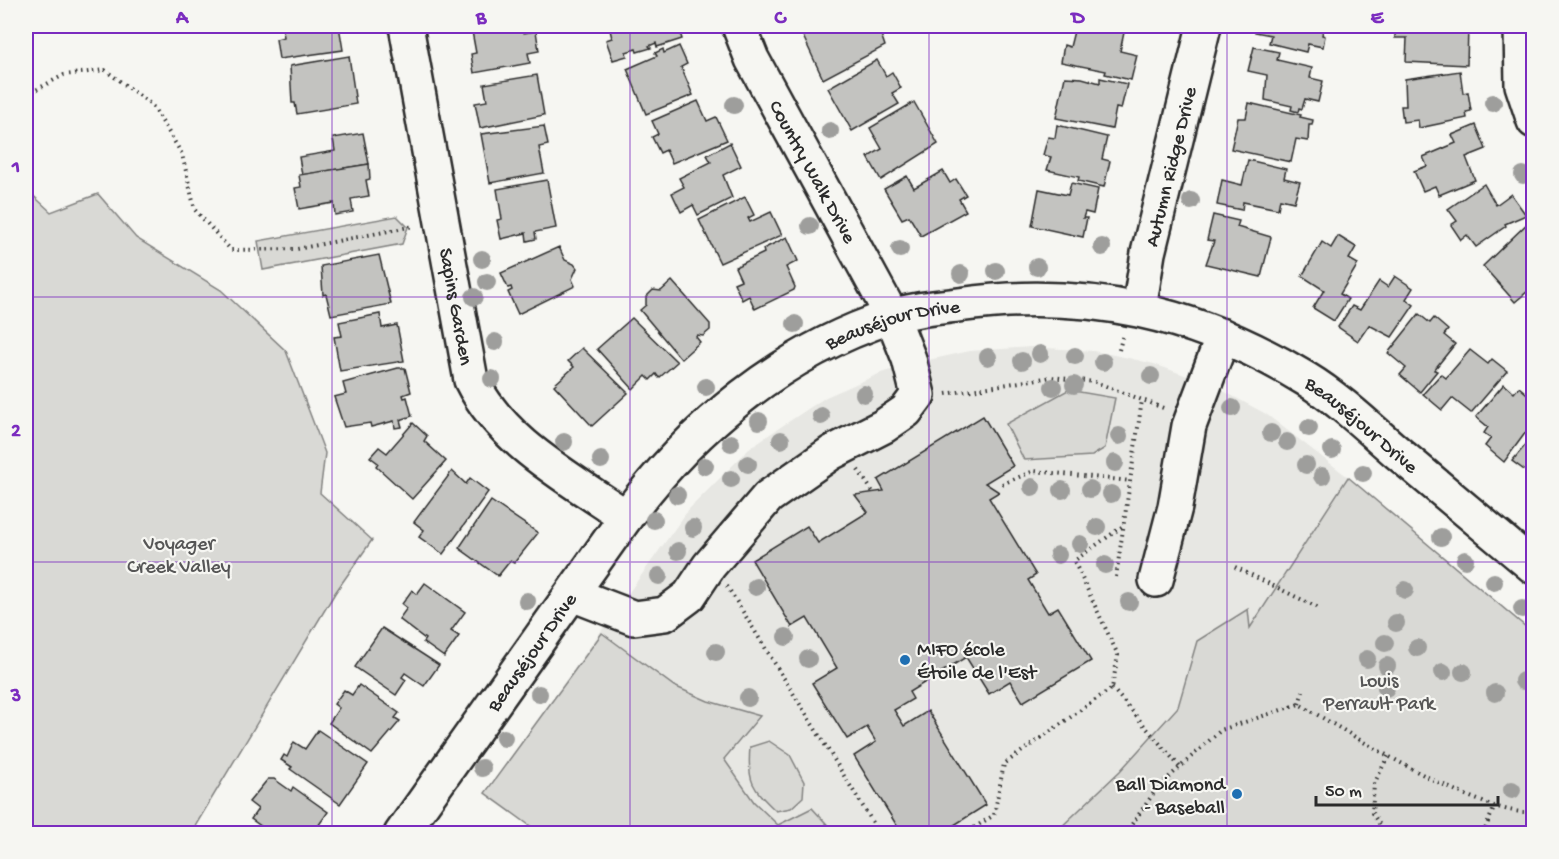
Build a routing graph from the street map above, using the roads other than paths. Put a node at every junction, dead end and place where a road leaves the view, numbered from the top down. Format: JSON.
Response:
{"nodes":[{"id":1,"x":406,"y":26,"type":"edge"},
{"id":2,"x":739,"y":26,"type":"edge"},
{"id":3,"x":1204,"y":26,"type":"edge"},
{"id":4,"x":1521,"y":26,"type":"edge"},
{"id":5,"x":1533,"y":121,"type":"edge"},
{"id":6,"x":1139,"y":309,"type":"junction"},
{"id":7,"x":892,"y":316,"type":"junction"},
{"id":8,"x":1223,"y":336,"type":"junction"},
{"id":9,"x":626,"y":517,"type":"junction"},
{"id":10,"x":1533,"y":567,"type":"edge"},
{"id":11,"x":1156,"y":580,"type":"dead end"},
{"id":12,"x":572,"y":594,"type":"junction"},
{"id":13,"x":401,"y":834,"type":"edge"}],
"edges":[{"from":1,"to":9,"type":"street","name":"Sapins Garden"},
{"from":2,"to":7,"type":"street","name":"Country Walk Drive"},
{"from":3,"to":6,"type":"street","name":"Autumn Ridge Drive"},
{"from":4,"to":5,"type":"street"},
{"from":6,"to":7,"type":"street","name":"Beauséjour Drive"},
{"from":6,"to":8,"type":"street","name":"Beauséjour Drive"},
{"from":7,"to":9,"type":"street","name":"Beauséjour Drive"},
{"from":7,"to":12,"type":"street","name":"Country Walk Drive"},
{"from":8,"to":10,"type":"street","name":"Beauséjour Drive"},
{"from":8,"to":11,"type":"street"},
{"from":9,"to":12,"type":"street","name":"Beauséjour Drive"},
{"from":12,"to":13,"type":"street","name":"Beauséjour Drive"}]}
